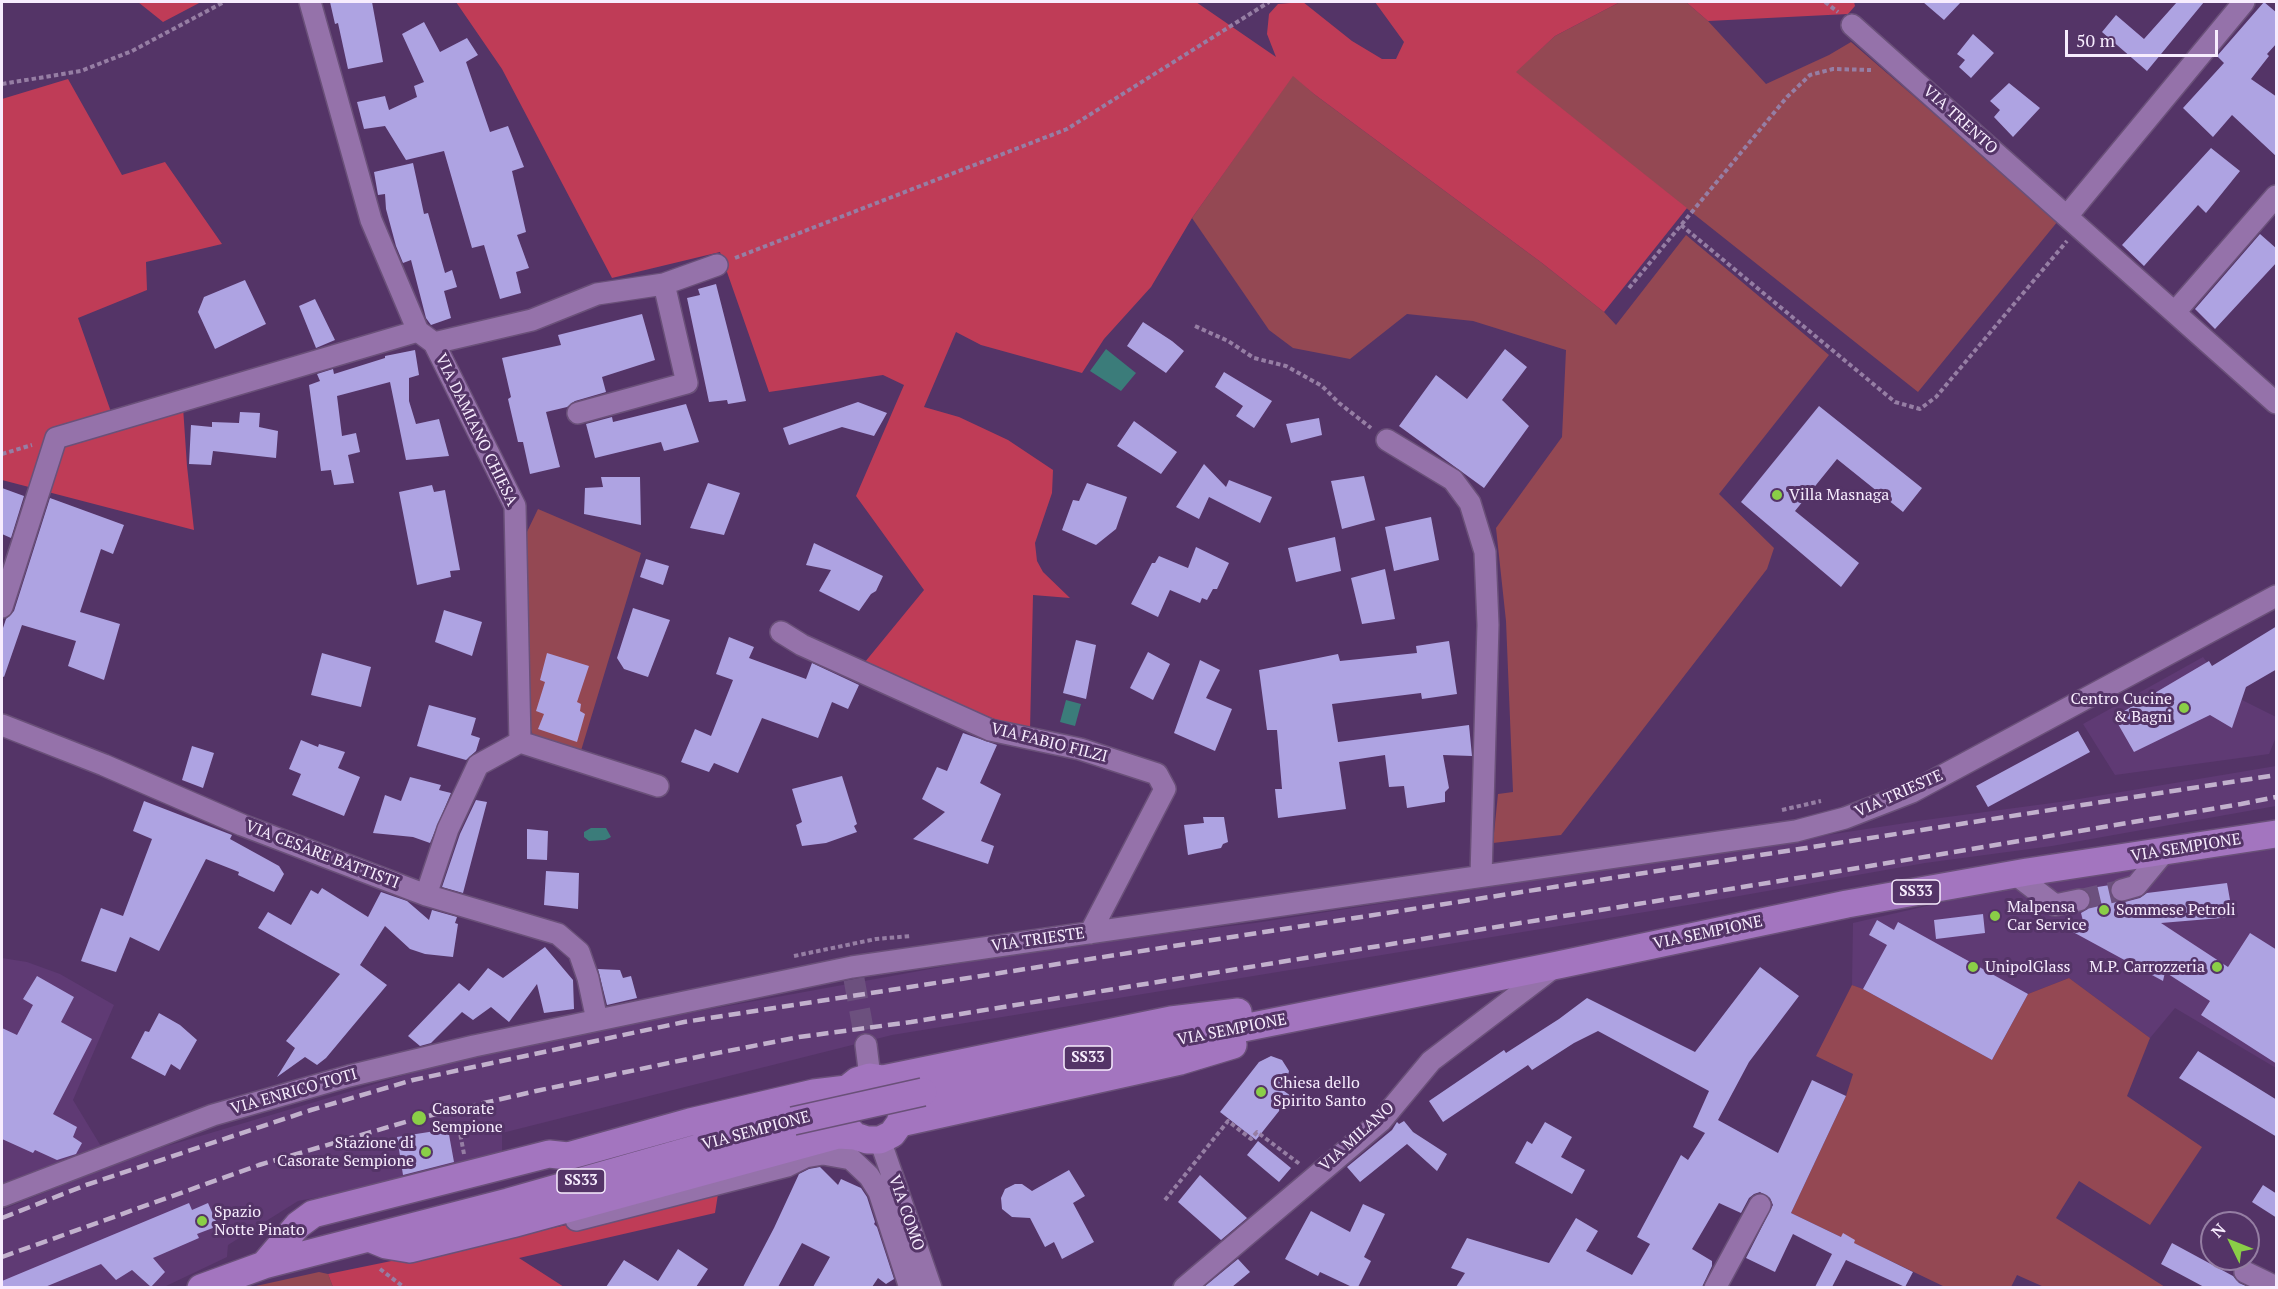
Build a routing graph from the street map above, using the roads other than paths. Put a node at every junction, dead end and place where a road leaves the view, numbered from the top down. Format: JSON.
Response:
{"nodes":[{"id":1,"x":309,"y":2,"type":"edge"},
{"id":2,"x":2244,"y":2,"type":"edge"},
{"id":3,"x":1852,"y":25,"type":"dead end"},
{"id":4,"x":2277,"y":196,"type":"edge"},
{"id":5,"x":2073,"y":221,"type":"junction"},
{"id":6,"x":717,"y":265,"type":"road end"},
{"id":7,"x":664,"y":284,"type":"junction"},
{"id":8,"x":2175,"y":312,"type":"junction"},
{"id":9,"x":426,"y":337,"type":"junction"},
{"id":10,"x":2277,"y":403,"type":"edge"},
{"id":11,"x":578,"y":413,"type":"dead end"},
{"id":12,"x":1387,"y":440,"type":"road end"},
{"id":13,"x":2277,"y":596,"type":"edge"},
{"id":14,"x":2,"y":606,"type":"edge"},
{"id":15,"x":781,"y":632,"type":"dead end"},
{"id":16,"x":2,"y":725,"type":"edge"},
{"id":17,"x":520,"y":741,"type":"junction"},
{"id":18,"x":658,"y":786,"type":"dead end"},
{"id":19,"x":2277,"y":834,"type":"edge"},
{"id":20,"x":2165,"y":851,"type":"junction"},
{"id":21,"x":2015,"y":874,"type":"junction"},
{"id":22,"x":1481,"y":876,"type":"junction"},
{"id":23,"x":2122,"y":890,"type":"tunnel mouth"},
{"id":24,"x":426,"y":895,"type":"junction"},
{"id":25,"x":2079,"y":900,"type":"tunnel mouth"},
{"id":26,"x":1090,"y":933,"type":"junction"},
{"id":27,"x":1558,"y":965,"type":"junction"},
{"id":28,"x":1305,"y":1016,"type":"junction"},
{"id":29,"x":597,"y":1020,"type":"junction"},
{"id":30,"x":1254,"y":1026,"type":"junction"},
{"id":31,"x":866,"y":1045,"type":"tunnel mouth"},
{"id":32,"x":867,"y":1082,"type":"junction"},
{"id":33,"x":878,"y":1133,"type":"junction"},
{"id":34,"x":2,"y":1196,"type":"edge"},
{"id":35,"x":1760,"y":1204,"type":"dead end"},
{"id":36,"x":548,"y":1215,"type":"junction"},
{"id":37,"x":369,"y":1238,"type":"junction"},
{"id":38,"x":264,"y":1265,"type":"junction"},
{"id":39,"x":2245,"y":1272,"type":"dead end"},
{"id":40,"x":201,"y":1287,"type":"edge"},
{"id":41,"x":910,"y":1287,"type":"edge"},
{"id":42,"x":931,"y":1287,"type":"edge"},
{"id":43,"x":1184,"y":1287,"type":"edge"},
{"id":44,"x":1715,"y":1287,"type":"edge"},
{"id":45,"x":2277,"y":1287,"type":"edge"}],
"edges":[{"from":1,"to":9,"type":"street","name":"VIA DAMIANO CHIESA"},
{"from":2,"to":5,"type":"street"},
{"from":3,"to":5,"type":"street","name":"VIA TRENTO"},
{"from":4,"to":8,"type":"street"},
{"from":5,"to":8,"type":"street","name":"VIA TRENTO"},
{"from":6,"to":7,"type":"street"},
{"from":7,"to":9,"type":"street"},
{"from":7,"to":11,"type":"street"},
{"from":8,"to":10,"type":"street","name":"VIA TRENTO"},
{"from":9,"to":14,"type":"street"},
{"from":9,"to":17,"type":"street","name":"VIA DAMIANO CHIESA"},
{"from":12,"to":22,"type":"street"},
{"from":13,"to":22,"type":"street","name":"VIA TRIESTE"},
{"from":15,"to":26,"type":"street","name":"VIA FABIO FILZI"},
{"from":16,"to":24,"type":"street","name":"VIA CESARE BATTISTI"},
{"from":17,"to":18,"type":"street"},
{"from":17,"to":24,"type":"street"},
{"from":19,"to":20,"type":"main road","name":"VIA SEMPIONE","number":"SS33"},
{"from":20,"to":21,"type":"main road","name":"VIA SEMPIONE","number":"SS33"},
{"from":20,"to":23,"type":"street"},
{"from":21,"to":25,"type":"street"},
{"from":21,"to":27,"type":"main road","name":"VIA SEMPIONE","number":"SS33"},
{"from":22,"to":26,"type":"street","name":"VIA TRIESTE"},
{"from":24,"to":29,"type":"street","name":"VIA CESARE BATTISTI"},
{"from":26,"to":29,"type":"street","name":"VIA TRIESTE"},
{"from":27,"to":28,"type":"main road","name":"VIA SEMPIONE","number":"SS33"},
{"from":27,"to":43,"type":"street","name":"VIA MILANO"},
{"from":28,"to":30,"type":"main road","name":"VIA SEMPIONE","number":"SS33"},
{"from":28,"to":32,"type":"main road"},
{"from":29,"to":34,"type":"street","name":"VIA ENRICO TOTI"},
{"from":30,"to":33,"type":"main road"},
{"from":30,"to":37,"type":"main road","name":"VIA SEMPIONE","number":"SS33","bridge":true},
{"from":31,"to":32,"type":"street"},
{"from":32,"to":33,"type":"main road"},
{"from":32,"to":33,"type":"main road"},
{"from":32,"to":38,"type":"main road"},
{"from":33,"to":36,"type":"main road"},
{"from":33,"to":42,"type":"street","name":"VIA COMO"},
{"from":35,"to":44,"type":"street"},
{"from":36,"to":37,"type":"main road"},
{"from":36,"to":41,"type":"street"},
{"from":37,"to":38,"type":"main road","name":"VIA SEMPIONE","number":"SS33"},
{"from":38,"to":40,"type":"main road","name":"VIA SEMPIONE","number":"SS33"},
{"from":39,"to":45,"type":"street"}]}
